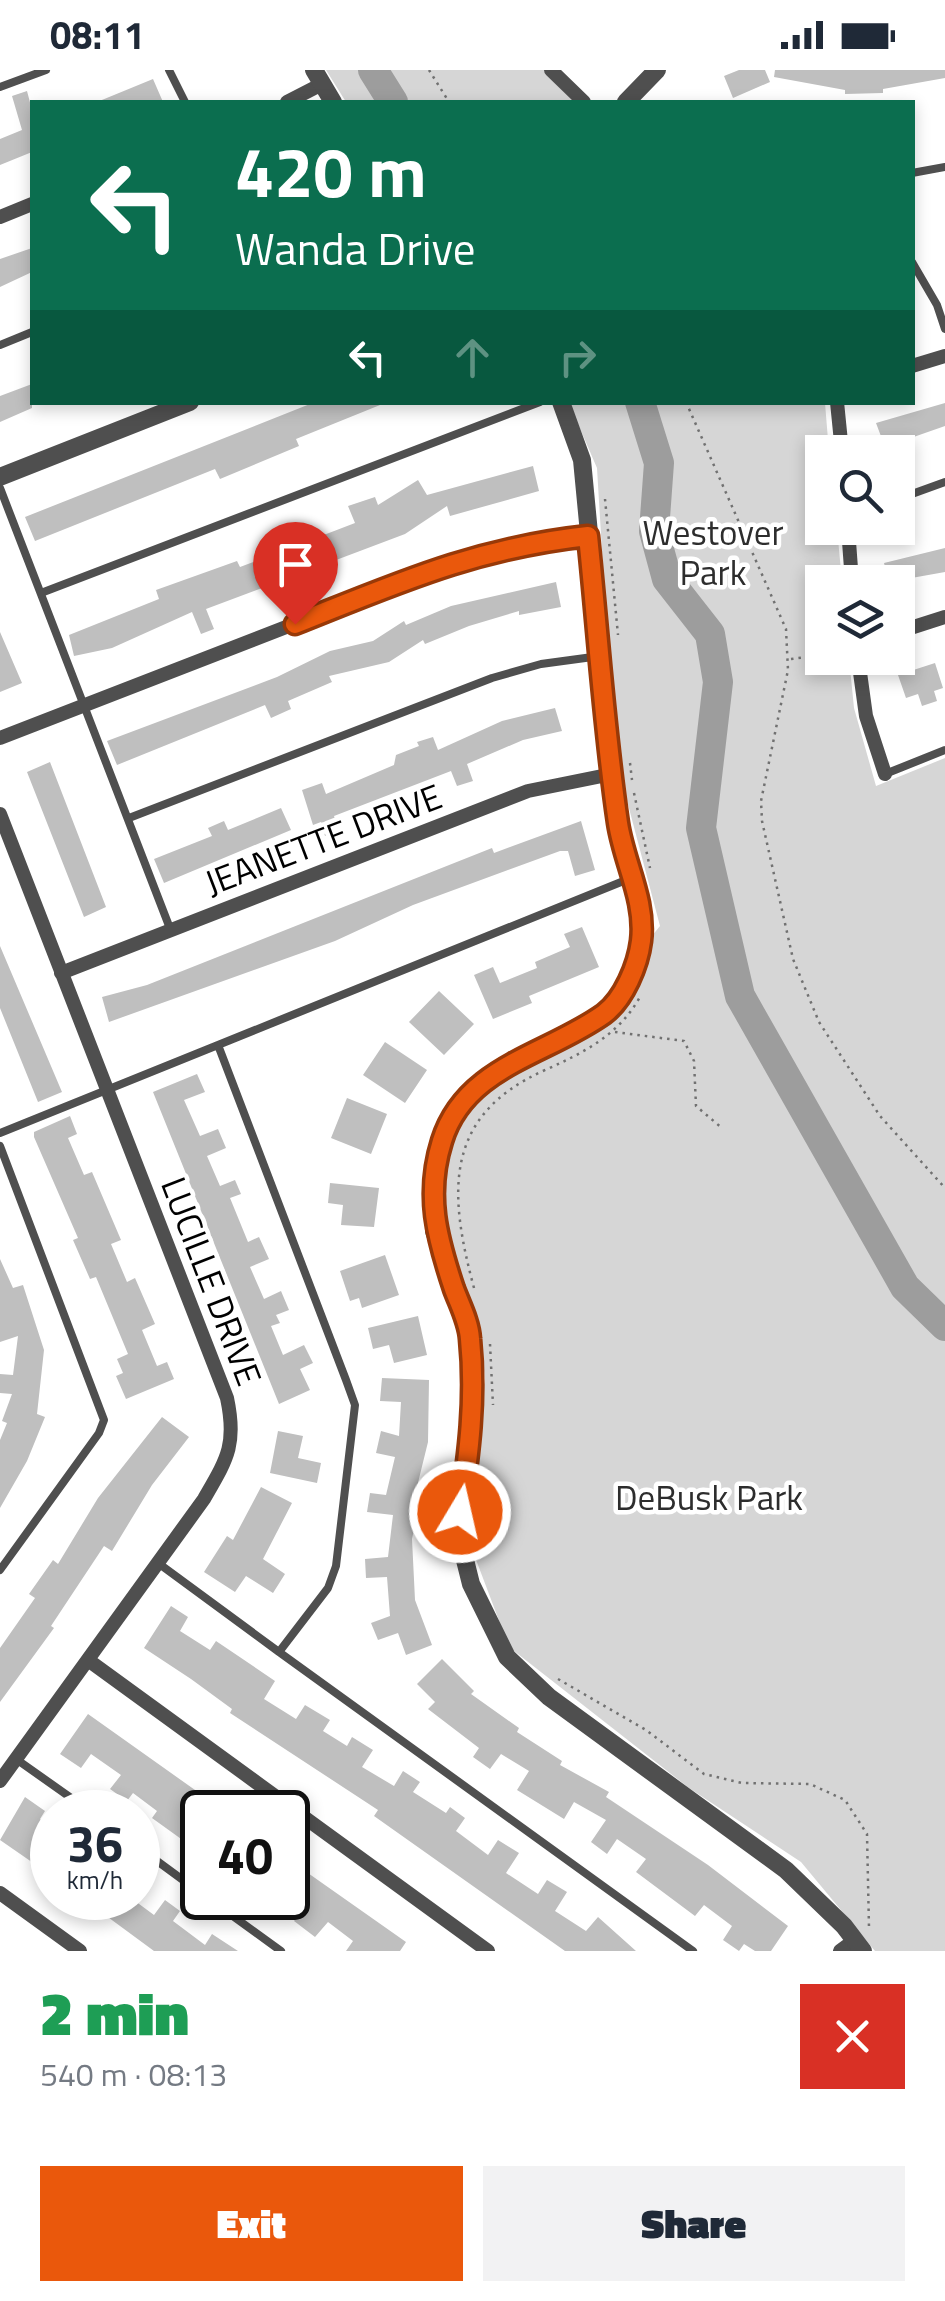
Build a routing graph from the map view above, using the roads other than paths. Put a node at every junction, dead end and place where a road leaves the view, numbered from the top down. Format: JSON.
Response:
{"nodes":[{"id":1,"x":46,"y":70,"type":"edge"},
{"id":2,"x":169,"y":70,"type":"edge"},
{"id":3,"x":550,"y":70,"type":"edge"},
{"id":4,"x":657,"y":70,"type":"edge"},
{"id":5,"x":318,"y":77,"type":"edge"},
{"id":6,"x":0,"y":87,"type":"edge"},
{"id":7,"x":184,"y":100,"type":"edge"},
{"id":8,"x":289,"y":100,"type":"edge"},
{"id":9,"x":331,"y":100,"type":"edge"},
{"id":10,"x":582,"y":100,"type":"edge"},
{"id":11,"x":628,"y":100,"type":"edge"},
{"id":12,"x":945,"y":167,"type":"edge"},
{"id":13,"x":915,"y":172,"type":"edge"},
{"id":14,"x":30,"y":205,"type":"edge"},
{"id":15,"x":0,"y":217,"type":"edge"},
{"id":16,"x":915,"y":267,"type":"edge"},
{"id":17,"x":945,"y":330,"type":"edge"},
{"id":18,"x":30,"y":333,"type":"edge"},
{"id":19,"x":0,"y":344,"type":"edge"},
{"id":20,"x":945,"y":356,"type":"edge"},
{"id":21,"x":915,"y":365,"type":"edge"},
{"id":22,"x":182,"y":405,"type":"edge"},
{"id":23,"x":532,"y":405,"type":"edge"},
{"id":24,"x":563,"y":405,"type":"edge"},
{"id":25,"x":836,"y":405,"type":"edge"},
{"id":26,"x":840,"y":435,"type":"edge"},
{"id":27,"x":0,"y":477,"type":"edge"},
{"id":28,"x":945,"y":482,"type":"edge"},
{"id":29,"x":0,"y":488,"type":"edge"},
{"id":30,"x":915,"y":493,"type":"edge"},
{"id":31,"x":588,"y":536,"type":"junction"},
{"id":32,"x":41,"y":592,"type":"junction"},
{"id":33,"x":945,"y":617,"type":"edge"},
{"id":34,"x":915,"y":627,"type":"edge"},
{"id":35,"x":600,"y":656,"type":"junction"},
{"id":36,"x":860,"y":675,"type":"edge"},
{"id":37,"x":86,"y":705,"type":"junction"},
{"id":38,"x":0,"y":738,"type":"edge"},
{"id":39,"x":945,"y":750,"type":"edge"},
{"id":40,"x":612,"y":774,"type":"junction"},
{"id":41,"x":886,"y":774,"type":"joint"},
{"id":42,"x":0,"y":814,"type":"edge"},
{"id":43,"x":129,"y":818,"type":"junction"},
{"id":44,"x":642,"y":879,"type":"junction"},
{"id":45,"x":171,"y":931,"type":"junction"},
{"id":46,"x":61,"y":973,"type":"junction"},
{"id":47,"x":218,"y":1044,"type":"junction"},
{"id":48,"x":106,"y":1089,"type":"junction"},
{"id":49,"x":0,"y":1132,"type":"edge"},
{"id":50,"x":0,"y":1146,"type":"edge"},
{"id":51,"x":158,"y":1563,"type":"junction"},
{"id":52,"x":0,"y":1570,"type":"edge"},
{"id":53,"x":279,"y":1652,"type":"junction"},
{"id":54,"x":88,"y":1660,"type":"junction"},
{"id":55,"x":16,"y":1758,"type":"junction"},
{"id":56,"x":0,"y":1781,"type":"edge"},
{"id":57,"x":60,"y":1790,"type":"edge"},
{"id":58,"x":0,"y":1894,"type":"edge"},
{"id":59,"x":238,"y":1920,"type":"edge"},
{"id":60,"x":857,"y":1944,"type":"edge"},
{"id":61,"x":80,"y":1951,"type":"edge"},
{"id":62,"x":281,"y":1951,"type":"edge"},
{"id":63,"x":488,"y":1951,"type":"edge"},
{"id":64,"x":693,"y":1951,"type":"edge"}],
"edges":[{"from":1,"to":6,"type":"lane"},
{"from":2,"to":7,"type":"lane"},
{"from":3,"to":10,"type":"street"},
{"from":4,"to":11,"type":"street"},
{"from":5,"to":8,"type":"street"},
{"from":5,"to":9,"type":"street"},
{"from":12,"to":13,"type":"lane"},
{"from":14,"to":15,"type":"street"},
{"from":16,"to":17,"type":"lane"},
{"from":18,"to":19,"type":"lane"},
{"from":20,"to":21,"type":"street"},
{"from":22,"to":27,"type":"street"},
{"from":23,"to":32,"type":"lane"},
{"from":24,"to":31,"type":"street"},
{"from":25,"to":26,"type":"street"},
{"from":28,"to":30,"type":"lane"},
{"from":29,"to":32,"type":"lane"},
{"from":31,"to":35,"type":"street"},
{"from":31,"to":37,"type":"street"},
{"from":32,"to":37,"type":"lane"},
{"from":33,"to":34,"type":"street"},
{"from":35,"to":40,"type":"street"},
{"from":35,"to":43,"type":"lane"},
{"from":36,"to":41,"type":"street"},
{"from":37,"to":38,"type":"street"},
{"from":37,"to":43,"type":"lane"},
{"from":39,"to":41,"type":"lane"},
{"from":40,"to":44,"type":"street"},
{"from":40,"to":45,"type":"street","name":"JEANETTE DRIVE"},
{"from":42,"to":46,"type":"street","name":"LUCILLE DRIVE"},
{"from":43,"to":45,"type":"lane"},
{"from":44,"to":47,"type":"lane"},
{"from":44,"to":60,"type":"street"},
{"from":45,"to":46,"type":"street","name":"JEANETTE DRIVE"},
{"from":46,"to":48,"type":"street","name":"LUCILLE DRIVE"},
{"from":47,"to":48,"type":"lane"},
{"from":47,"to":53,"type":"lane"},
{"from":48,"to":49,"type":"lane"},
{"from":48,"to":51,"type":"street","name":"LUCILLE DRIVE"},
{"from":50,"to":52,"type":"lane"},
{"from":51,"to":53,"type":"lane"},
{"from":51,"to":54,"type":"street","name":"LUCILLE DRIVE"},
{"from":53,"to":64,"type":"lane"},
{"from":54,"to":55,"type":"street","name":"LUCILLE DRIVE"},
{"from":54,"to":63,"type":"street"},
{"from":55,"to":56,"type":"street","name":"LUCILLE DRIVE"},
{"from":55,"to":57,"type":"lane"},
{"from":58,"to":61,"type":"street"},
{"from":59,"to":62,"type":"lane"}]}
